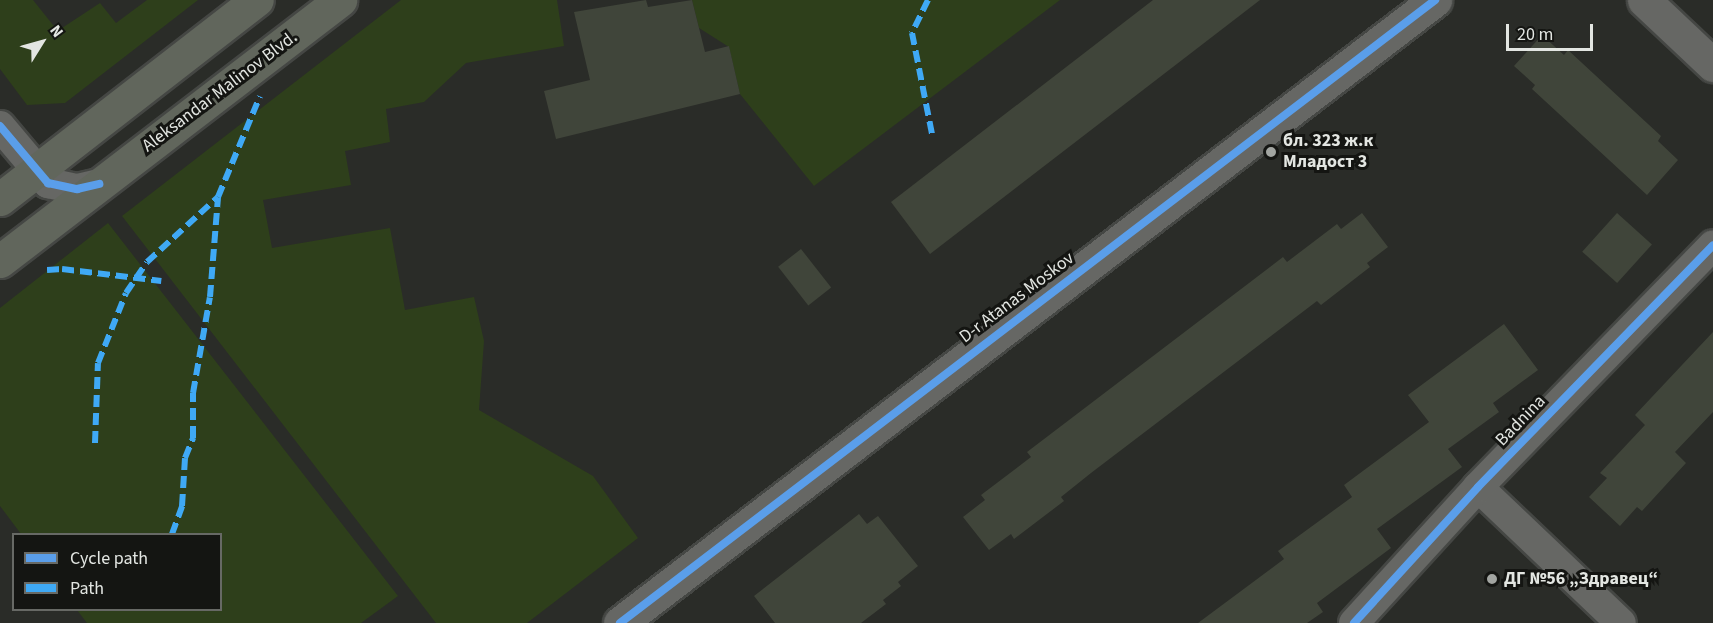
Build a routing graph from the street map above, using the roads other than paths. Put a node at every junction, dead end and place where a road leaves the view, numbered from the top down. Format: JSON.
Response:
{"nodes":[{"id":1,"x":257,"y":0,"type":"edge"},
{"id":2,"x":340,"y":0,"type":"edge"},
{"id":3,"x":1435,"y":0,"type":"edge"},
{"id":4,"x":1644,"y":0,"type":"edge"},
{"id":5,"x":1713,"y":65,"type":"edge"},
{"id":6,"x":0,"y":126,"type":"edge"},
{"id":7,"x":35,"y":172,"type":"junction"},
{"id":8,"x":99,"y":184,"type":"junction"},
{"id":9,"x":0,"y":199,"type":"edge"},
{"id":10,"x":1713,"y":245,"type":"edge"},
{"id":11,"x":0,"y":261,"type":"edge"},
{"id":12,"x":1478,"y":487,"type":"junction"},
{"id":13,"x":620,"y":623,"type":"edge"},
{"id":14,"x":1354,"y":623,"type":"edge"},
{"id":15,"x":1621,"y":623,"type":"edge"}],
"edges":[{"from":1,"to":7,"type":"main road"},
{"from":2,"to":8,"type":"main road","name":"Aleksandar Malinov Blvd."},
{"from":3,"to":13,"type":"street","name":"D-r Atanas Moskov"},
{"from":4,"to":5,"type":"street"},
{"from":6,"to":7,"type":"street"},
{"from":7,"to":8,"type":"street"},
{"from":7,"to":9,"type":"main road"},
{"from":8,"to":11,"type":"main road","name":"Aleksandar Malinov Blvd."},
{"from":10,"to":12,"type":"street","name":"Badnina"},
{"from":12,"to":14,"type":"street","name":"Badnina"},
{"from":12,"to":15,"type":"street"}]}
